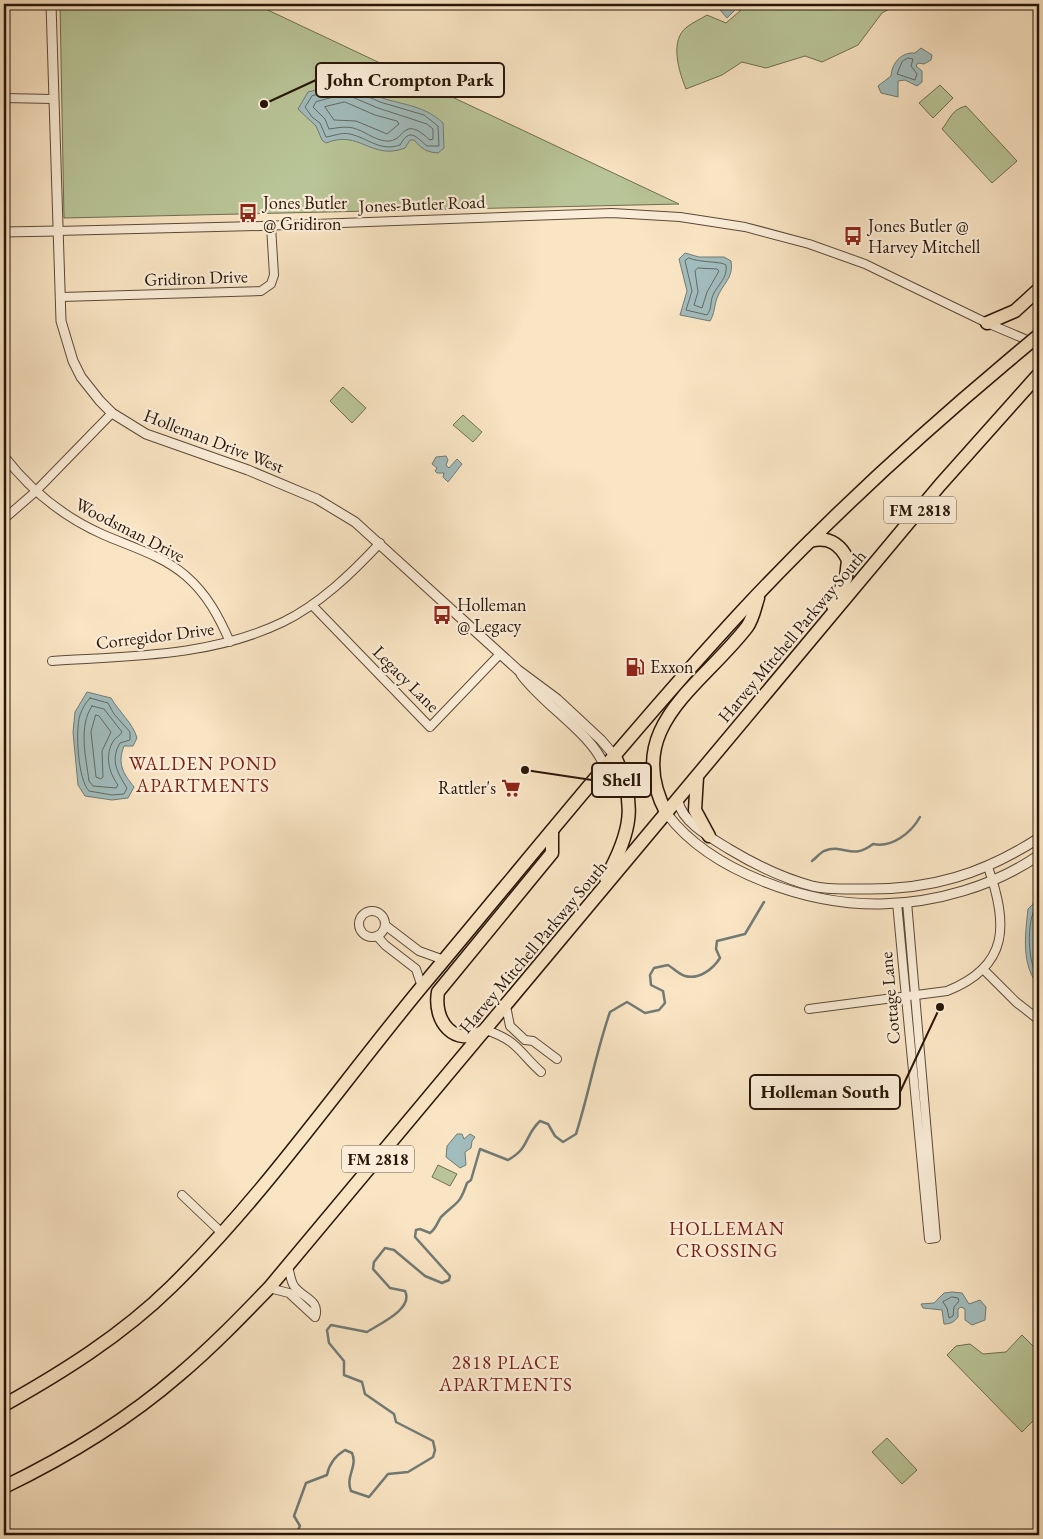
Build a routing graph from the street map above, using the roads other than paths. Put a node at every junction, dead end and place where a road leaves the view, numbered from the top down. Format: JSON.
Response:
{"nodes":[{"id":1,"x":50,"y":4,"type":"edge"},
{"id":2,"x":4,"y":98,"type":"edge"},
{"id":3,"x":52,"y":99,"type":"junction"},
{"id":4,"x":271,"y":226,"type":"junction"},
{"id":5,"x":57,"y":231,"type":"junction"},
{"id":6,"x":4,"y":232,"type":"edge"},
{"id":7,"x":1039,"y":289,"type":"edge"},
{"id":8,"x":61,"y":297,"type":"junction"},
{"id":9,"x":987,"y":323,"type":"junction"},
{"id":10,"x":1039,"y":335,"type":"edge"},
{"id":11,"x":1039,"y":344,"type":"edge"},
{"id":12,"x":1035,"y":378,"type":"edge"},
{"id":13,"x":112,"y":413,"type":"junction"},
{"id":14,"x":4,"y":456,"type":"edge"},
{"id":15,"x":35,"y":492,"type":"junction"},
{"id":16,"x":4,"y":519,"type":"edge"},
{"id":17,"x":810,"y":541,"type":"junction"},
{"id":18,"x":380,"y":543,"type":"junction"},
{"id":19,"x":759,"y":593,"type":"junction"},
{"id":20,"x":312,"y":605,"type":"junction"},
{"id":21,"x":825,"y":623,"type":"junction"},
{"id":22,"x":230,"y":642,"type":"junction"},
{"id":23,"x":500,"y":654,"type":"junction"},
{"id":24,"x":52,"y":661,"type":"dead end"},
{"id":25,"x":518,"y":670,"type":"junction"},
{"id":26,"x":614,"y":755,"type":"junction"},
{"id":27,"x":605,"y":767,"type":"junction"},
{"id":28,"x":697,"y":777,"type":"junction"},
{"id":29,"x":678,"y":801,"type":"junction"},
{"id":30,"x":667,"y":814,"type":"junction"},
{"id":31,"x":552,"y":831,"type":"junction"},
{"id":32,"x":709,"y":836,"type":"junction"},
{"id":33,"x":1039,"y":838,"type":"edge"},
{"id":34,"x":1039,"y":855,"type":"edge"},
{"id":35,"x":988,"y":867,"type":"junction"},
{"id":36,"x":992,"y":879,"type":"junction"},
{"id":37,"x":907,"y":902,"type":"junction"},
{"id":38,"x":592,"y":903,"type":"junction"},
{"id":39,"x":896,"y":903,"type":"junction"},
{"id":40,"x":385,"y":925,"type":"junction"},
{"id":41,"x":377,"y":936,"type":"junction"},
{"id":42,"x":444,"y":960,"type":"junction"},
{"id":43,"x":984,"y":970,"type":"junction"},
{"id":44,"x":422,"y":987,"type":"junction"},
{"id":45,"x":915,"y":996,"type":"junction"},
{"id":46,"x":904,"y":997,"type":"junction"},
{"id":47,"x":506,"y":1006,"type":"junction"},
{"id":48,"x":809,"y":1009,"type":"dead end"},
{"id":49,"x":1039,"y":1020,"type":"edge"},
{"id":50,"x":486,"y":1030,"type":"junction"},
{"id":51,"x":918,"y":1036,"type":"junction"},
{"id":52,"x":908,"y":1037,"type":"junction"},
{"id":53,"x":557,"y":1059,"type":"dead end"},
{"id":54,"x":541,"y":1072,"type":"dead end"},
{"id":55,"x":182,"y":1196,"type":"dead end"},
{"id":56,"x":223,"y":1234,"type":"junction"},
{"id":57,"x":288,"y":1267,"type":"junction"},
{"id":58,"x":270,"y":1288,"type":"junction"},
{"id":59,"x":4,"y":1405,"type":"edge"},
{"id":60,"x":4,"y":1487,"type":"edge"}],
"edges":[{"from":1,"to":3,"type":"street","name":"Holleman Drive West"},
{"from":2,"to":3,"type":"street"},
{"from":3,"to":5,"type":"street","name":"Holleman Drive West"},
{"from":4,"to":5,"type":"street","name":"Jones-Butler Road"},
{"from":4,"to":8,"type":"street","name":"Gridiron Drive"},
{"from":4,"to":9,"type":"street","name":"Jones-Butler Road"},
{"from":5,"to":6,"type":"street","name":"Jones-Butler Road"},
{"from":5,"to":8,"type":"street","name":"Holleman Drive West"},
{"from":7,"to":9,"type":"highway"},
{"from":8,"to":13,"type":"street","name":"Holleman Drive West"},
{"from":9,"to":11,"type":"street","name":"Jones-Butler Road"},
{"from":10,"to":17,"type":"highway","number":"FM 2818","bridge":true},
{"from":12,"to":21,"type":"highway","name":"Harvey Mitchell Parkway South","number":"FM 2818"},
{"from":13,"to":15,"type":"street"},
{"from":13,"to":18,"type":"street","name":"Holleman Drive West"},
{"from":14,"to":15,"type":"street","name":"Woodsman Drive"},
{"from":15,"to":16,"type":"street"},
{"from":15,"to":22,"type":"street","name":"Woodsman Drive"},
{"from":17,"to":19,"type":"highway","number":"FM 2818"},
{"from":17,"to":21,"type":"highway"},
{"from":18,"to":20,"type":"street","name":"Corregidor Drive"},
{"from":18,"to":23,"type":"street","name":"Holleman Drive West"},
{"from":19,"to":26,"type":"highway","number":"FM 2818"},
{"from":19,"to":30,"type":"highway"},
{"from":20,"to":22,"type":"street","name":"Corregidor Drive"},
{"from":20,"to":23,"type":"street","name":"Legacy Lane"},
{"from":21,"to":28,"type":"highway","name":"Harvey Mitchell Parkway South","number":"FM 2818"},
{"from":22,"to":24,"type":"street","name":"Corregidor Drive"},
{"from":23,"to":25,"type":"street","name":"Holleman Drive West"},
{"from":25,"to":26,"type":"street","name":"Holleman Drive West"},
{"from":25,"to":27,"type":"street","name":"Holleman Drive West"},
{"from":26,"to":27,"type":"highway","number":"FM 2818"},
{"from":26,"to":38,"type":"highway"},
{"from":27,"to":31,"type":"highway","number":"FM 2818"},
{"from":28,"to":29,"type":"highway","name":"Harvey Mitchell Parkway South","number":"FM 2818"},
{"from":28,"to":32,"type":"highway"},
{"from":29,"to":30,"type":"highway","name":"Harvey Mitchell Parkway South","number":"FM 2818"},
{"from":29,"to":32,"type":"street"},
{"from":30,"to":38,"type":"highway","name":"Harvey Mitchell Parkway South","number":"FM 2818"},
{"from":30,"to":39,"type":"street"},
{"from":31,"to":42,"type":"highway","number":"FM 2818"},
{"from":31,"to":50,"type":"highway"},
{"from":32,"to":35,"type":"street"},
{"from":33,"to":35,"type":"street"},
{"from":34,"to":36,"type":"street"},
{"from":35,"to":36,"type":"street"},
{"from":36,"to":37,"type":"street"},
{"from":36,"to":43,"type":"street"},
{"from":37,"to":39,"type":"street"},
{"from":37,"to":45,"type":"street","name":"Cottage Lane"},
{"from":38,"to":47,"type":"highway","name":"Harvey Mitchell Parkway South","number":"FM 2818"},
{"from":39,"to":46,"type":"street","name":"Cottage Lane"},
{"from":40,"to":41,"type":"street"},
{"from":40,"to":41,"type":"street"},
{"from":40,"to":42,"type":"street"},
{"from":41,"to":44,"type":"street"},
{"from":42,"to":44,"type":"highway","number":"FM 2818"},
{"from":43,"to":45,"type":"street"},
{"from":43,"to":49,"type":"street"},
{"from":44,"to":56,"type":"highway","number":"FM 2818"},
{"from":45,"to":46,"type":"street"},
{"from":45,"to":51,"type":"street","name":"Cottage Lane"},
{"from":46,"to":48,"type":"street"},
{"from":46,"to":52,"type":"street","name":"Cottage Lane"},
{"from":47,"to":50,"type":"highway","name":"Harvey Mitchell Parkway South","number":"FM 2818"},
{"from":47,"to":53,"type":"street"},
{"from":50,"to":54,"type":"street"},
{"from":50,"to":57,"type":"highway","name":"Harvey Mitchell Parkway South","number":"FM 2818"},
{"from":51,"to":52,"type":"street"},
{"from":51,"to":52,"type":"street","name":"Cottage Lane"},
{"from":55,"to":56,"type":"street"},
{"from":56,"to":59,"type":"highway","number":"FM 2818"},
{"from":57,"to":58,"type":"highway","name":"Harvey Mitchell Parkway South","number":"FM 2818"},
{"from":57,"to":58,"type":"street"},
{"from":58,"to":60,"type":"highway","name":"Harvey Mitchell Parkway South","number":"FM 2818"}]}
